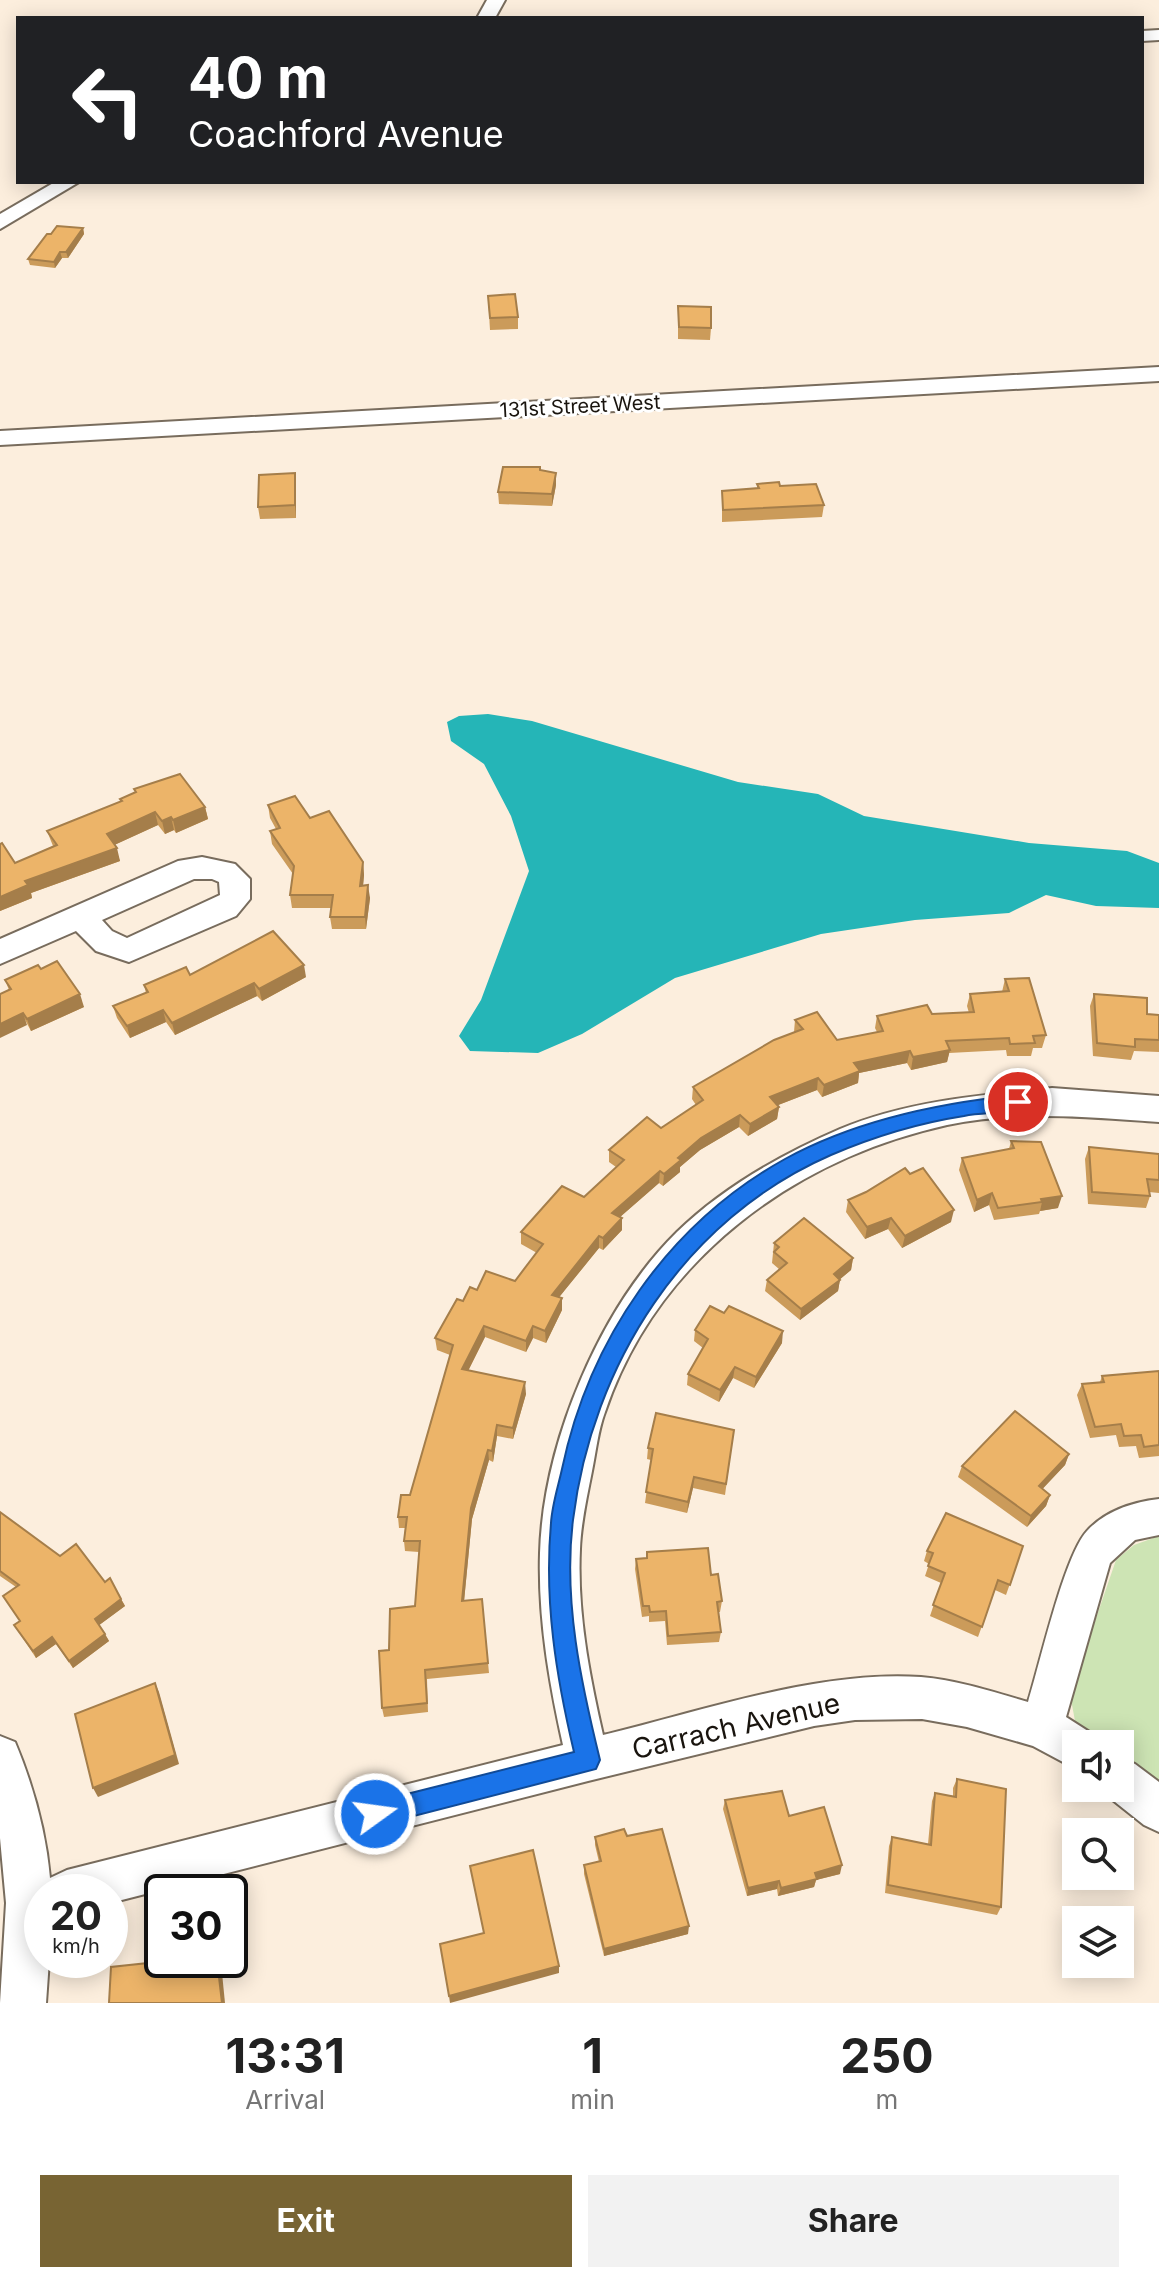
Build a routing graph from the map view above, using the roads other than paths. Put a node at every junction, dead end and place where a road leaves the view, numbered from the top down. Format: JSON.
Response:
{"nodes":[{"id":1,"x":66,"y":184,"type":"edge"},
{"id":2,"x":0,"y":223,"type":"edge"},
{"id":3,"x":1159,"y":374,"type":"edge"},
{"id":4,"x":0,"y":438,"type":"edge"},
{"id":5,"x":82,"y":916,"type":"dead end"},
{"id":6,"x":0,"y":952,"type":"edge"},
{"id":7,"x":1159,"y":1109,"type":"edge"},
{"id":8,"x":1159,"y":1517,"type":"edge"},
{"id":9,"x":1059,"y":1738,"type":"edge"},
{"id":10,"x":0,"y":1757,"type":"edge"},
{"id":11,"x":588,"y":1760,"type":"junction"},
{"id":12,"x":1134,"y":1790,"type":"edge"},
{"id":13,"x":1159,"y":1810,"type":"edge"},
{"id":14,"x":38,"y":1874,"type":"edge"},
{"id":15,"x":128,"y":1876,"type":"edge"},
{"id":16,"x":28,"y":1978,"type":"edge"},
{"id":17,"x":23,"y":2003,"type":"edge"}],
"edges":[{"from":1,"to":2,"type":"street"},
{"from":3,"to":4,"type":"street","name":"131st Street West"},
{"from":5,"to":6,"type":"street"},
{"from":7,"to":11,"type":"street"},
{"from":8,"to":9,"type":"street"},
{"from":9,"to":11,"type":"street","name":"Carrach Avenue"},
{"from":10,"to":14,"type":"street"},
{"from":11,"to":15,"type":"street","name":"Carrach Avenue"},
{"from":12,"to":13,"type":"street"},
{"from":16,"to":17,"type":"street"}]}
